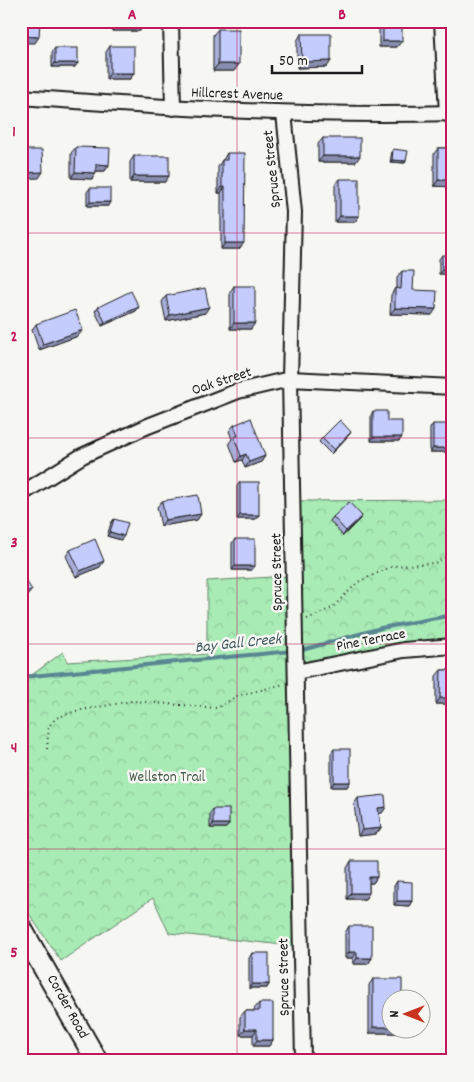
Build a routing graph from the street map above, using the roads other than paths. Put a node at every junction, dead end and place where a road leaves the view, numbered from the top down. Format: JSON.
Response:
{"nodes":[{"id":1,"x":171,"y":21,"type":"edge"},
{"id":2,"x":442,"y":21,"type":"edge"},
{"id":3,"x":21,"y":97,"type":"edge"},
{"id":4,"x":173,"y":108,"type":"junction"},
{"id":5,"x":284,"y":113,"type":"junction"},
{"id":6,"x":450,"y":114,"type":"edge"},
{"id":7,"x":290,"y":379,"type":"junction"},
{"id":8,"x":453,"y":387,"type":"edge"},
{"id":9,"x":21,"y":494,"type":"edge"},
{"id":10,"x":453,"y":646,"type":"edge"},
{"id":11,"x":296,"y":673,"type":"junction"},
{"id":12,"x":21,"y":928,"type":"edge"},
{"id":13,"x":97,"y":1061,"type":"edge"},
{"id":14,"x":303,"y":1061,"type":"edge"}],
"edges":[{"from":1,"to":4,"type":"street"},
{"from":2,"to":6,"type":"street"},
{"from":3,"to":4,"type":"street","name":"Hillcrest Avenue"},
{"from":4,"to":5,"type":"street","name":"Hillcrest Avenue"},
{"from":5,"to":6,"type":"street","name":"Hillcrest Avenue"},
{"from":5,"to":7,"type":"street","name":"Spruce Street"},
{"from":7,"to":8,"type":"street","name":"Oak Street"},
{"from":7,"to":9,"type":"street","name":"Oak Street"},
{"from":7,"to":11,"type":"street","name":"Spruce Street"},
{"from":10,"to":11,"type":"street","name":"Pine Terrace"},
{"from":11,"to":14,"type":"street","name":"Spruce Street"},
{"from":12,"to":13,"type":"street","name":"Corder Road"}]}
